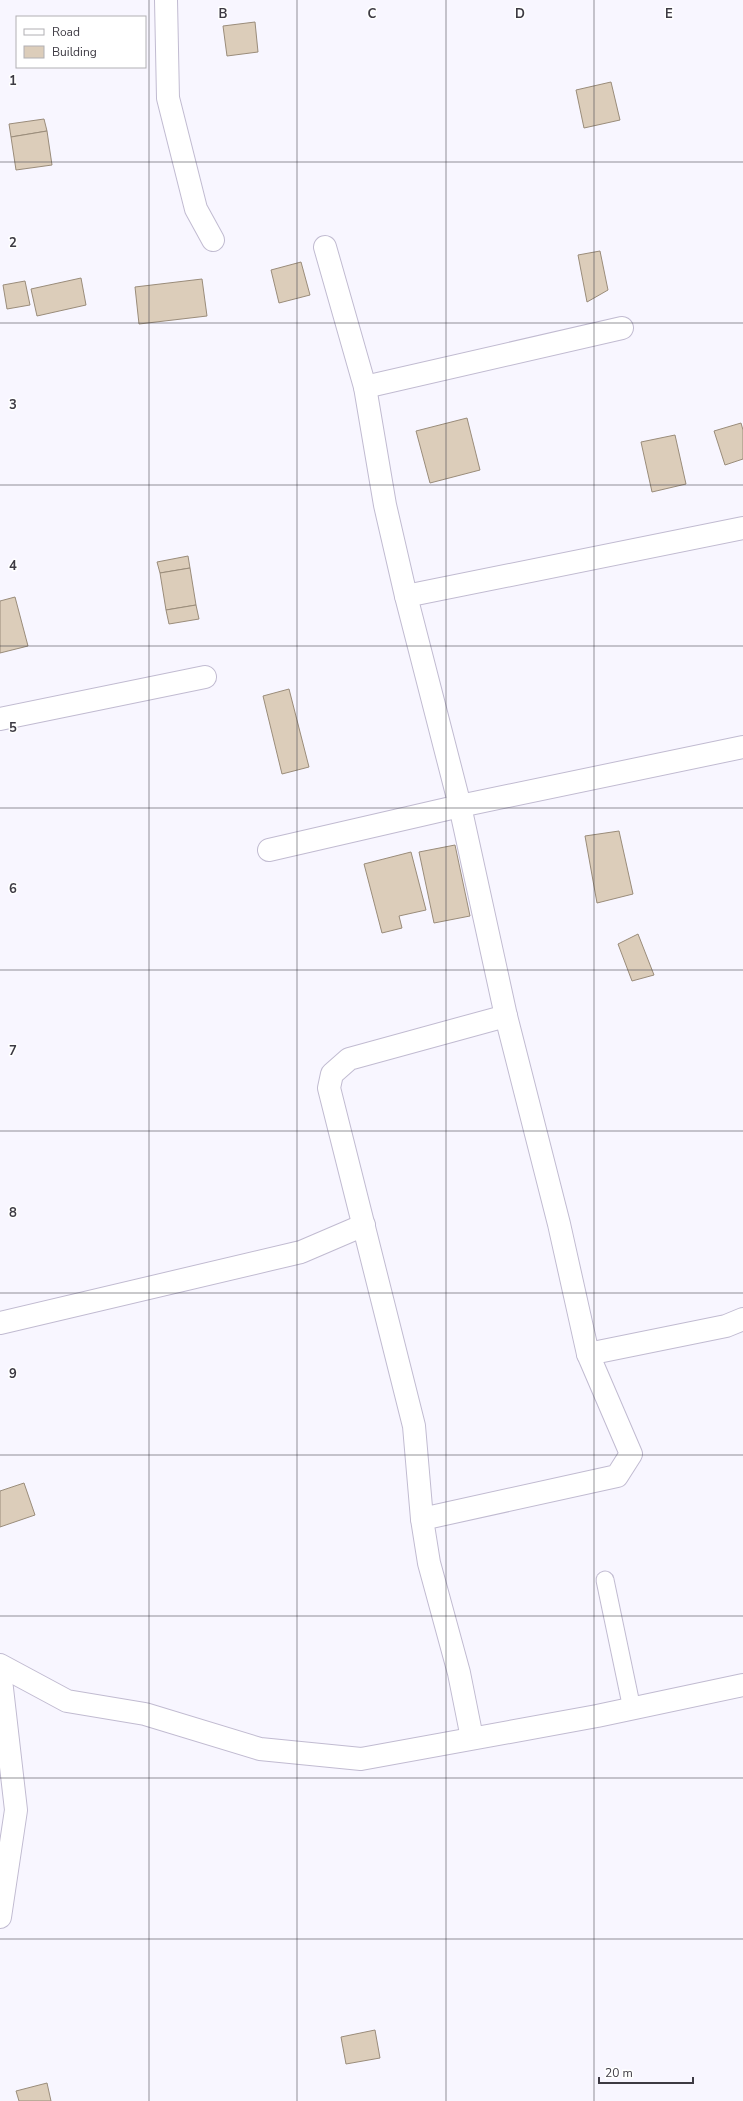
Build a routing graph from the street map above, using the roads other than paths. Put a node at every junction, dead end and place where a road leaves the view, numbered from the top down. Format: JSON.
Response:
{"nodes":[{"id":1,"x":166,"y":0,"type":"edge"},
{"id":2,"x":213,"y":240,"type":"dead end"},
{"id":3,"x":325,"y":247,"type":"dead end"},
{"id":4,"x":622,"y":328,"type":"dead end"},
{"id":5,"x":365,"y":387,"type":"junction"},
{"id":6,"x":743,"y":528,"type":"edge"},
{"id":7,"x":406,"y":596,"type":"junction"},
{"id":8,"x":205,"y":677,"type":"dead end"},
{"id":9,"x":0,"y":719,"type":"edge"},
{"id":10,"x":743,"y":747,"type":"edge"},
{"id":11,"x":460,"y":806,"type":"junction"},
{"id":12,"x":269,"y":850,"type":"dead end"},
{"id":13,"x":506,"y":1016,"type":"junction"},
{"id":14,"x":364,"y":1226,"type":"junction"},
{"id":15,"x":743,"y":1319,"type":"edge"},
{"id":16,"x":0,"y":1323,"type":"edge"},
{"id":17,"x":588,"y":1354,"type":"junction"},
{"id":18,"x":422,"y":1519,"type":"junction"},
{"id":19,"x":605,"y":1580,"type":"dead end"},
{"id":20,"x":0,"y":1665,"type":"edge"},
{"id":21,"x":0,"y":1671,"type":"edge"},
{"id":22,"x":743,"y":1685,"type":"edge"},
{"id":23,"x":632,"y":1709,"type":"junction"},
{"id":24,"x":472,"y":1738,"type":"junction"},
{"id":25,"x":0,"y":1917,"type":"edge"}],
"edges":[{"from":1,"to":2,"type":"street"},
{"from":3,"to":5,"type":"street"},
{"from":4,"to":5,"type":"street"},
{"from":5,"to":7,"type":"street"},
{"from":6,"to":7,"type":"street"},
{"from":7,"to":11,"type":"street"},
{"from":8,"to":9,"type":"street"},
{"from":10,"to":11,"type":"street"},
{"from":11,"to":12,"type":"street"},
{"from":11,"to":13,"type":"street"},
{"from":13,"to":14,"type":"street"},
{"from":13,"to":17,"type":"street"},
{"from":14,"to":16,"type":"street"},
{"from":14,"to":18,"type":"street"},
{"from":15,"to":17,"type":"street"},
{"from":17,"to":18,"type":"street"},
{"from":18,"to":24,"type":"street"},
{"from":19,"to":23,"type":"lane"},
{"from":20,"to":24,"type":"street"},
{"from":21,"to":25,"type":"street"},
{"from":22,"to":23,"type":"street"},
{"from":23,"to":24,"type":"street"}]}
